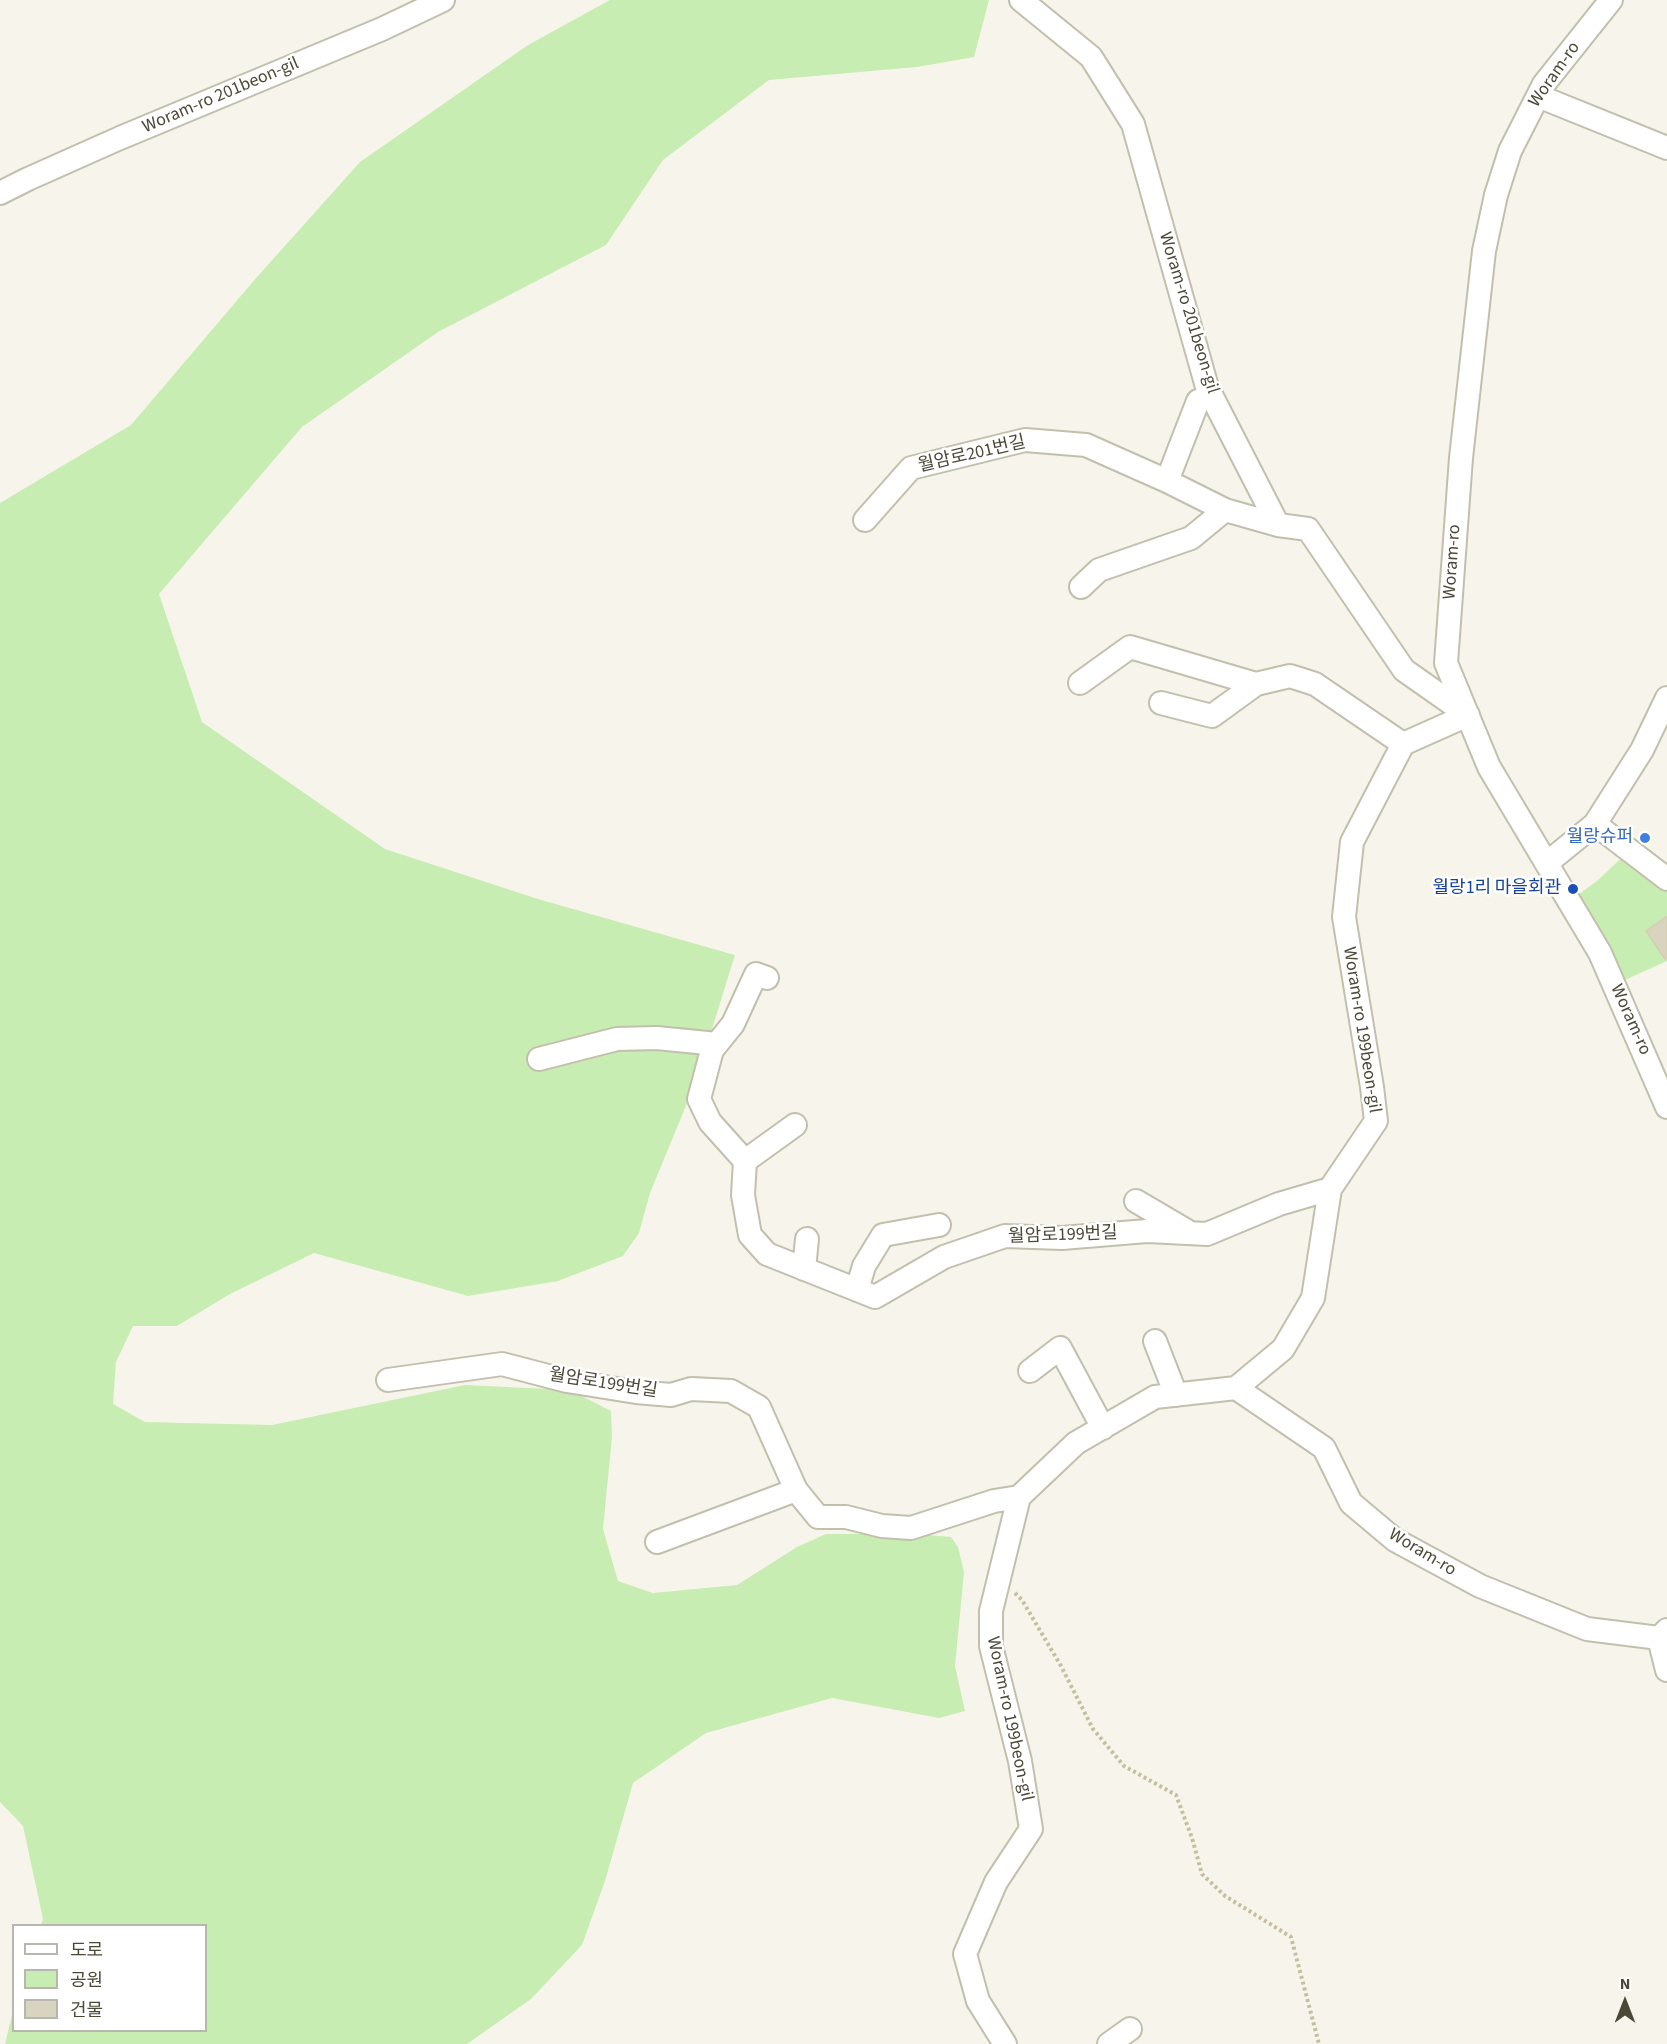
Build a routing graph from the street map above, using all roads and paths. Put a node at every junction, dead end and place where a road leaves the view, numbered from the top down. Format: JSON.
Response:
{"nodes":[{"id":1,"x":443,"y":0,"type":"edge"},
{"id":2,"x":1021,"y":0,"type":"edge"},
{"id":3,"x":1611,"y":0,"type":"edge"},
{"id":4,"x":1538,"y":96,"type":"junction"},
{"id":5,"x":1667,"y":148,"type":"edge"},
{"id":6,"x":0,"y":194,"type":"edge"},
{"id":7,"x":1198,"y":401,"type":"dead end"},
{"id":8,"x":1167,"y":481,"type":"junction"},
{"id":9,"x":1225,"y":510,"type":"junction"},
{"id":10,"x":865,"y":520,"type":"dead end"},
{"id":11,"x":1278,"y":525,"type":"junction"},
{"id":12,"x":1081,"y":587,"type":"dead end"},
{"id":13,"x":1080,"y":683,"type":"dead end"},
{"id":14,"x":1256,"y":684,"type":"junction"},
{"id":15,"x":1667,"y":698,"type":"edge"},
{"id":16,"x":1161,"y":703,"type":"dead end"},
{"id":17,"x":1468,"y":715,"type":"junction"},
{"id":18,"x":1403,"y":744,"type":"junction"},
{"id":19,"x":1595,"y":824,"type":"junction"},
{"id":20,"x":1547,"y":863,"type":"junction"},
{"id":21,"x":1667,"y":879,"type":"edge"},
{"id":22,"x":767,"y":978,"type":"dead end"},
{"id":23,"x":717,"y":1044,"type":"junction"},
{"id":24,"x":539,"y":1059,"type":"dead end"},
{"id":25,"x":1667,"y":1107,"type":"edge"},
{"id":26,"x":795,"y":1125,"type":"dead end"},
{"id":27,"x":745,"y":1161,"type":"junction"},
{"id":28,"x":1330,"y":1189,"type":"junction"},
{"id":29,"x":1136,"y":1201,"type":"dead end"},
{"id":30,"x":939,"y":1225,"type":"dead end"},
{"id":31,"x":1191,"y":1233,"type":"junction"},
{"id":32,"x":807,"y":1239,"type":"dead end"},
{"id":33,"x":804,"y":1269,"type":"junction"},
{"id":34,"x":856,"y":1290,"type":"junction"},
{"id":35,"x":1155,"y":1341,"type":"dead end"},
{"id":36,"x":1030,"y":1371,"type":"dead end"},
{"id":37,"x":388,"y":1380,"type":"dead end"},
{"id":38,"x":1236,"y":1388,"type":"junction"},
{"id":39,"x":1176,"y":1395,"type":"junction"},
{"id":40,"x":1103,"y":1428,"type":"junction"},
{"id":41,"x":796,"y":1490,"type":"junction"},
{"id":42,"x":1019,"y":1497,"type":"junction"},
{"id":43,"x":657,"y":1542,"type":"dead end"},
{"id":44,"x":999,"y":1579,"type":"junction"},
{"id":45,"x":1663,"y":1634,"type":"edge"},
{"id":46,"x":1667,"y":1671,"type":"edge"},
{"id":47,"x":1130,"y":2029,"type":"dead end"},
{"id":48,"x":1005,"y":2044,"type":"edge"},
{"id":49,"x":1110,"y":2044,"type":"edge"},
{"id":50,"x":1319,"y":2044,"type":"edge"}],
"edges":[{"from":1,"to":6,"type":"street","name":"Woram-ro 201beon-gil"},
{"from":2,"to":11,"type":"street","name":"Woram-ro 201beon-gil"},
{"from":3,"to":4,"type":"street","name":"Woram-ro"},
{"from":4,"to":5,"type":"street"},
{"from":4,"to":17,"type":"street","name":"Woram-ro"},
{"from":7,"to":8,"type":"street"},
{"from":8,"to":9,"type":"street","name":"월암로201번길"},
{"from":8,"to":10,"type":"street","name":"월암로201번길"},
{"from":9,"to":11,"type":"street","name":"월암로201번길"},
{"from":9,"to":12,"type":"street"},
{"from":11,"to":17,"type":"street"},
{"from":13,"to":14,"type":"street"},
{"from":14,"to":16,"type":"street"},
{"from":14,"to":18,"type":"street"},
{"from":15,"to":19,"type":"street"},
{"from":17,"to":18,"type":"street"},
{"from":17,"to":20,"type":"street","name":"Woram-ro"},
{"from":18,"to":28,"type":"street","name":"Woram-ro 199beon-gil"},
{"from":19,"to":20,"type":"street"},
{"from":19,"to":21,"type":"street"},
{"from":20,"to":25,"type":"street","name":"Woram-ro"},
{"from":22,"to":23,"type":"street"},
{"from":23,"to":24,"type":"street"},
{"from":23,"to":27,"type":"street"},
{"from":26,"to":27,"type":"street"},
{"from":27,"to":33,"type":"street","name":"월암로199번길"},
{"from":28,"to":31,"type":"street","name":"월암로199번길"},
{"from":28,"to":38,"type":"street","name":"Woram-ro 199beon-gil"},
{"from":29,"to":31,"type":"street"},
{"from":30,"to":34,"type":"street"},
{"from":31,"to":34,"type":"street","name":"월암로199번길"},
{"from":32,"to":33,"type":"street"},
{"from":33,"to":34,"type":"street","name":"월암로199번길"},
{"from":35,"to":39,"type":"street"},
{"from":36,"to":40,"type":"street"},
{"from":37,"to":41,"type":"street","name":"월암로199번길"},
{"from":38,"to":39,"type":"street"},
{"from":38,"to":45,"type":"street","name":"Woram-ro"},
{"from":39,"to":40,"type":"street"},
{"from":40,"to":42,"type":"street"},
{"from":41,"to":42,"type":"street","name":"월암로199번길"},
{"from":41,"to":43,"type":"street"},
{"from":42,"to":44,"type":"street","name":"Woram-ro 199beon-gil"},
{"from":44,"to":48,"type":"street","name":"Woram-ro 199beon-gil"},
{"from":44,"to":50,"type":"path"},
{"from":45,"to":46,"type":"street","name":"Woram-ro"},
{"from":47,"to":49,"type":"street"}]}
